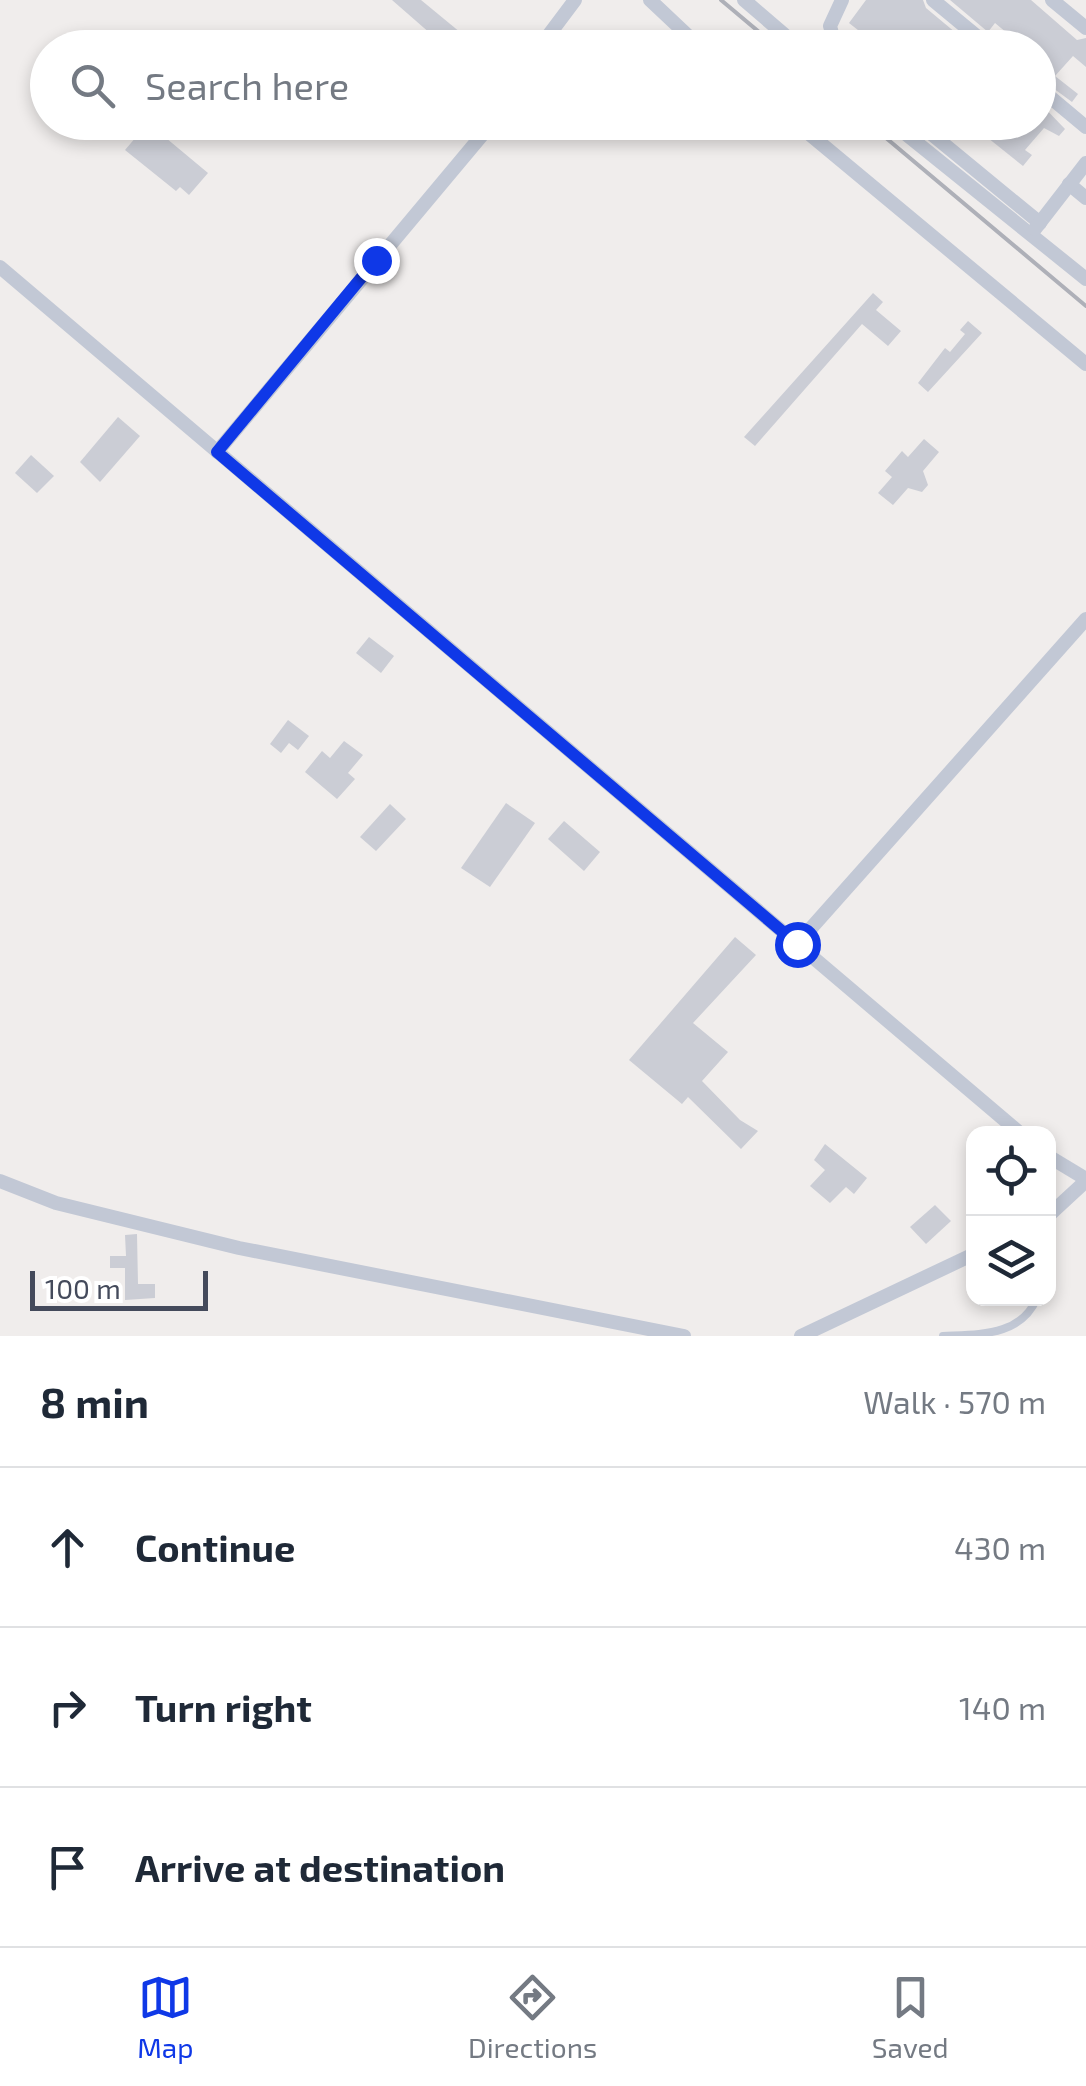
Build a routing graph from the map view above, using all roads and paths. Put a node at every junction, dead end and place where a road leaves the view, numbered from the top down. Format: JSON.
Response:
{"nodes":[{"id":1,"x":575,"y":0,"type":"edge"},
{"id":2,"x":650,"y":0,"type":"edge"},
{"id":3,"x":744,"y":0,"type":"edge"},
{"id":4,"x":842,"y":0,"type":"edge"},
{"id":5,"x":934,"y":0,"type":"edge"},
{"id":6,"x":1052,"y":0,"type":"edge"},
{"id":7,"x":1086,"y":28,"type":"edge"},
{"id":8,"x":552,"y":30,"type":"edge"},
{"id":9,"x":682,"y":30,"type":"edge"},
{"id":10,"x":779,"y":30,"type":"edge"},
{"id":11,"x":831,"y":30,"type":"edge"},
{"id":12,"x":969,"y":30,"type":"edge"},
{"id":13,"x":1056,"y":102,"type":"edge"},
{"id":14,"x":1086,"y":127,"type":"edge"},
{"id":15,"x":478,"y":140,"type":"edge"},
{"id":16,"x":817,"y":140,"type":"edge"},
{"id":17,"x":913,"y":140,"type":"edge"},
{"id":18,"x":939,"y":140,"type":"edge"},
{"id":19,"x":1086,"y":163,"type":"edge"},
{"id":20,"x":1069,"y":184,"type":"junction"},
{"id":21,"x":1086,"y":198,"type":"edge"},
{"id":22,"x":1040,"y":223,"type":"junction"},
{"id":23,"x":1029,"y":237,"type":"junction"},
{"id":24,"x":0,"y":267,"type":"edge"},
{"id":25,"x":1086,"y":280,"type":"edge"},
{"id":26,"x":1086,"y":364,"type":"edge"},
{"id":27,"x":217,"y":452,"type":"junction"},
{"id":28,"x":1086,"y":619,"type":"edge"},
{"id":29,"x":797,"y":944,"type":"junction"},
{"id":30,"x":1012,"y":1126,"type":"edge"},
{"id":31,"x":1056,"y":1161,"type":"edge"},
{"id":32,"x":1086,"y":1180,"type":"edge"},
{"id":33,"x":0,"y":1182,"type":"edge"},
{"id":34,"x":1056,"y":1208,"type":"edge"},
{"id":35,"x":966,"y":1258,"type":"edge"},
{"id":36,"x":1032,"y":1306,"type":"edge"},
{"id":37,"x":675,"y":1335,"type":"edge"},
{"id":38,"x":801,"y":1336,"type":"edge"},
{"id":39,"x":943,"y":1336,"type":"edge"}],
"edges":[{"from":1,"to":8,"type":"street"},
{"from":2,"to":9,"type":"street"},
{"from":3,"to":10,"type":"street"},
{"from":4,"to":11,"type":"street"},
{"from":5,"to":12,"type":"street"},
{"from":6,"to":7,"type":"street"},
{"from":13,"to":14,"type":"street"},
{"from":15,"to":27,"type":"street"},
{"from":16,"to":26,"type":"street"},
{"from":17,"to":23,"type":"street"},
{"from":18,"to":22,"type":"street"},
{"from":19,"to":20,"type":"street"},
{"from":20,"to":21,"type":"street"},
{"from":20,"to":22,"type":"street"},
{"from":22,"to":23,"type":"street"},
{"from":23,"to":25,"type":"street"},
{"from":24,"to":27,"type":"street"},
{"from":27,"to":29,"type":"street"},
{"from":28,"to":29,"type":"street"},
{"from":29,"to":30,"type":"street"},
{"from":31,"to":32,"type":"street"},
{"from":32,"to":34,"type":"street"},
{"from":33,"to":37,"type":"street"},
{"from":35,"to":38,"type":"street"},
{"from":36,"to":39,"type":"lane"}]}
